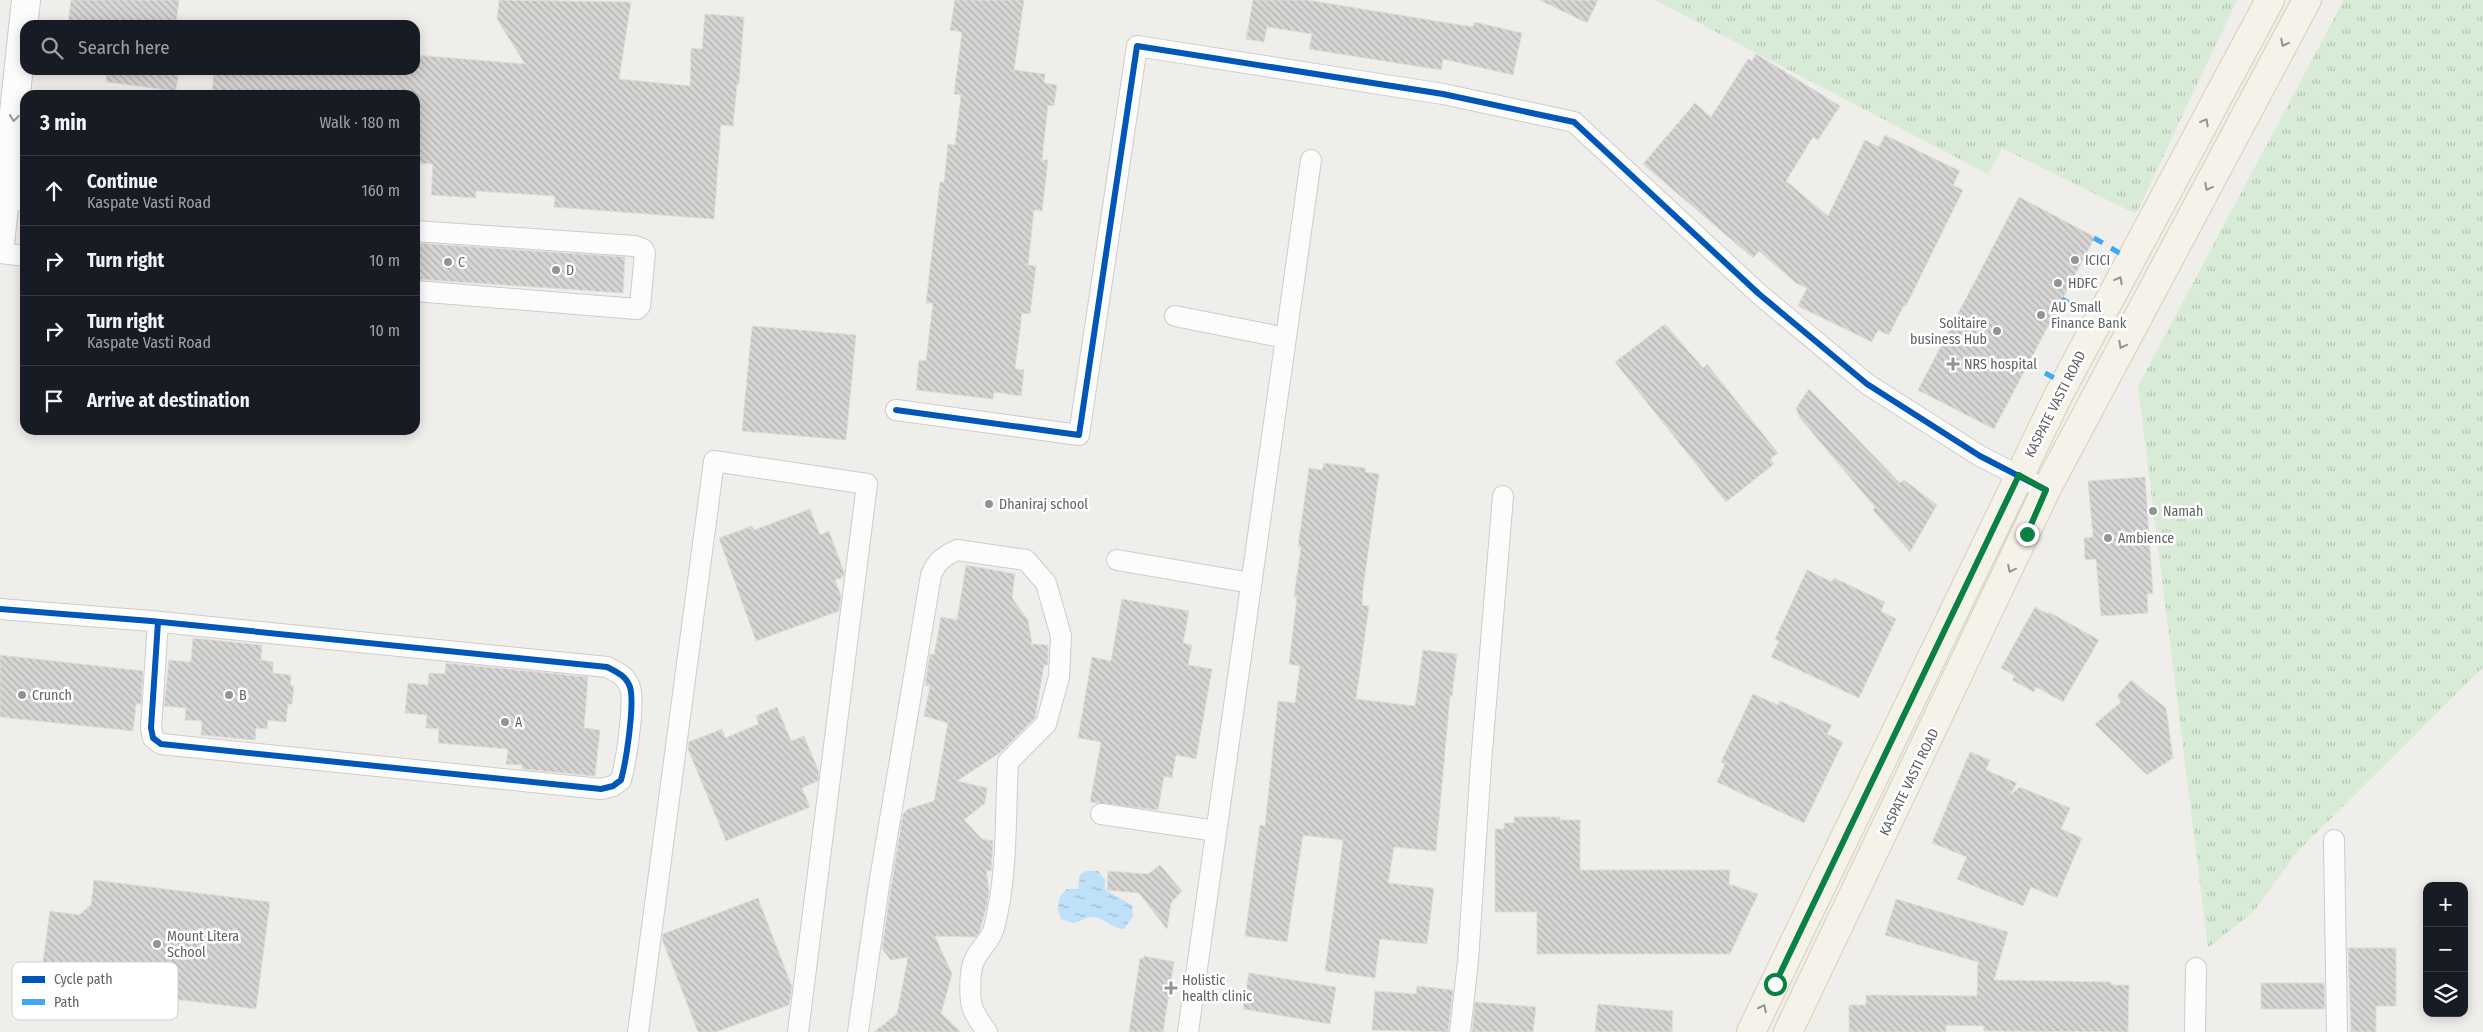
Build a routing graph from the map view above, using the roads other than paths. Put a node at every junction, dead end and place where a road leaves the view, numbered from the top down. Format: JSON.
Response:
{"nodes":[{"id":1,"x":26,"y":0,"type":"edge"},
{"id":2,"x":2270,"y":0,"type":"edge"},
{"id":3,"x":2307,"y":0,"type":"edge"},
{"id":4,"x":24,"y":20,"type":"edge"},
{"id":5,"x":20,"y":68,"type":"edge"},
{"id":6,"x":1311,"y":160,"type":"dead end"},
{"id":7,"x":9,"y":193,"type":"edge"},
{"id":8,"x":420,"y":231,"type":"edge"},
{"id":9,"x":0,"y":244,"type":"edge"},
{"id":10,"x":0,"y":253,"type":"edge"},
{"id":11,"x":20,"y":255,"type":"edge"},
{"id":12,"x":420,"y":291,"type":"edge"},
{"id":13,"x":1176,"y":316,"type":"dead end"},
{"id":14,"x":1286,"y":338,"type":"junction"},
{"id":15,"x":896,"y":410,"type":"dead end"},
{"id":16,"x":2019,"y":475,"type":"junction"},
{"id":17,"x":2046,"y":490,"type":"junction"},
{"id":18,"x":1503,"y":496,"type":"dead end"},
{"id":19,"x":1117,"y":560,"type":"dead end"},
{"id":20,"x":1251,"y":583,"type":"junction"},
{"id":21,"x":0,"y":609,"type":"edge"},
{"id":22,"x":158,"y":622,"type":"junction"},
{"id":23,"x":1101,"y":814,"type":"dead end"},
{"id":24,"x":1216,"y":831,"type":"junction"},
{"id":25,"x":2334,"y":840,"type":"dead end"},
{"id":26,"x":2196,"y":968,"type":"dead end"},
{"id":27,"x":638,"y":1032,"type":"edge"},
{"id":28,"x":798,"y":1032,"type":"edge"},
{"id":29,"x":858,"y":1032,"type":"edge"},
{"id":30,"x":986,"y":1032,"type":"edge"},
{"id":31,"x":1188,"y":1032,"type":"edge"},
{"id":32,"x":1460,"y":1032,"type":"edge"},
{"id":33,"x":1751,"y":1032,"type":"edge"},
{"id":34,"x":1788,"y":1032,"type":"edge"},
{"id":35,"x":2195,"y":1032,"type":"edge"},
{"id":36,"x":2337,"y":1032,"type":"edge"}],
"edges":[{"from":1,"to":4,"type":"main road","one_way":true},
{"from":16,"to":2,"type":"main road","name":"KASPATE VASTI ROAD","one_way":true},
{"from":3,"to":17,"type":"main road","name":"KASPATE VASTI ROAD","one_way":true},
{"from":5,"to":7,"type":"main road","one_way":true},
{"from":6,"to":14,"type":"street"},
{"from":7,"to":9,"type":"main road"},
{"from":8,"to":12,"type":"street"},
{"from":10,"to":11,"type":"street"},
{"from":13,"to":14,"type":"street"},
{"from":14,"to":20,"type":"street"},
{"from":15,"to":16,"type":"street"},
{"from":16,"to":17,"type":"street"},
{"from":33,"to":16,"type":"main road","name":"KASPATE VASTI ROAD","one_way":true},
{"from":17,"to":34,"type":"main road","name":"KASPATE VASTI ROAD","one_way":true},
{"from":18,"to":32,"type":"street"},
{"from":19,"to":20,"type":"street"},
{"from":20,"to":24,"type":"street"},
{"from":21,"to":22,"type":"street"},
{"from":22,"to":22,"type":"street"},
{"from":23,"to":24,"type":"street"},
{"from":24,"to":31,"type":"street"},
{"from":25,"to":36,"type":"street"},
{"from":26,"to":35,"type":"street"},
{"from":27,"to":28,"type":"street"},
{"from":29,"to":30,"type":"street"}]}
